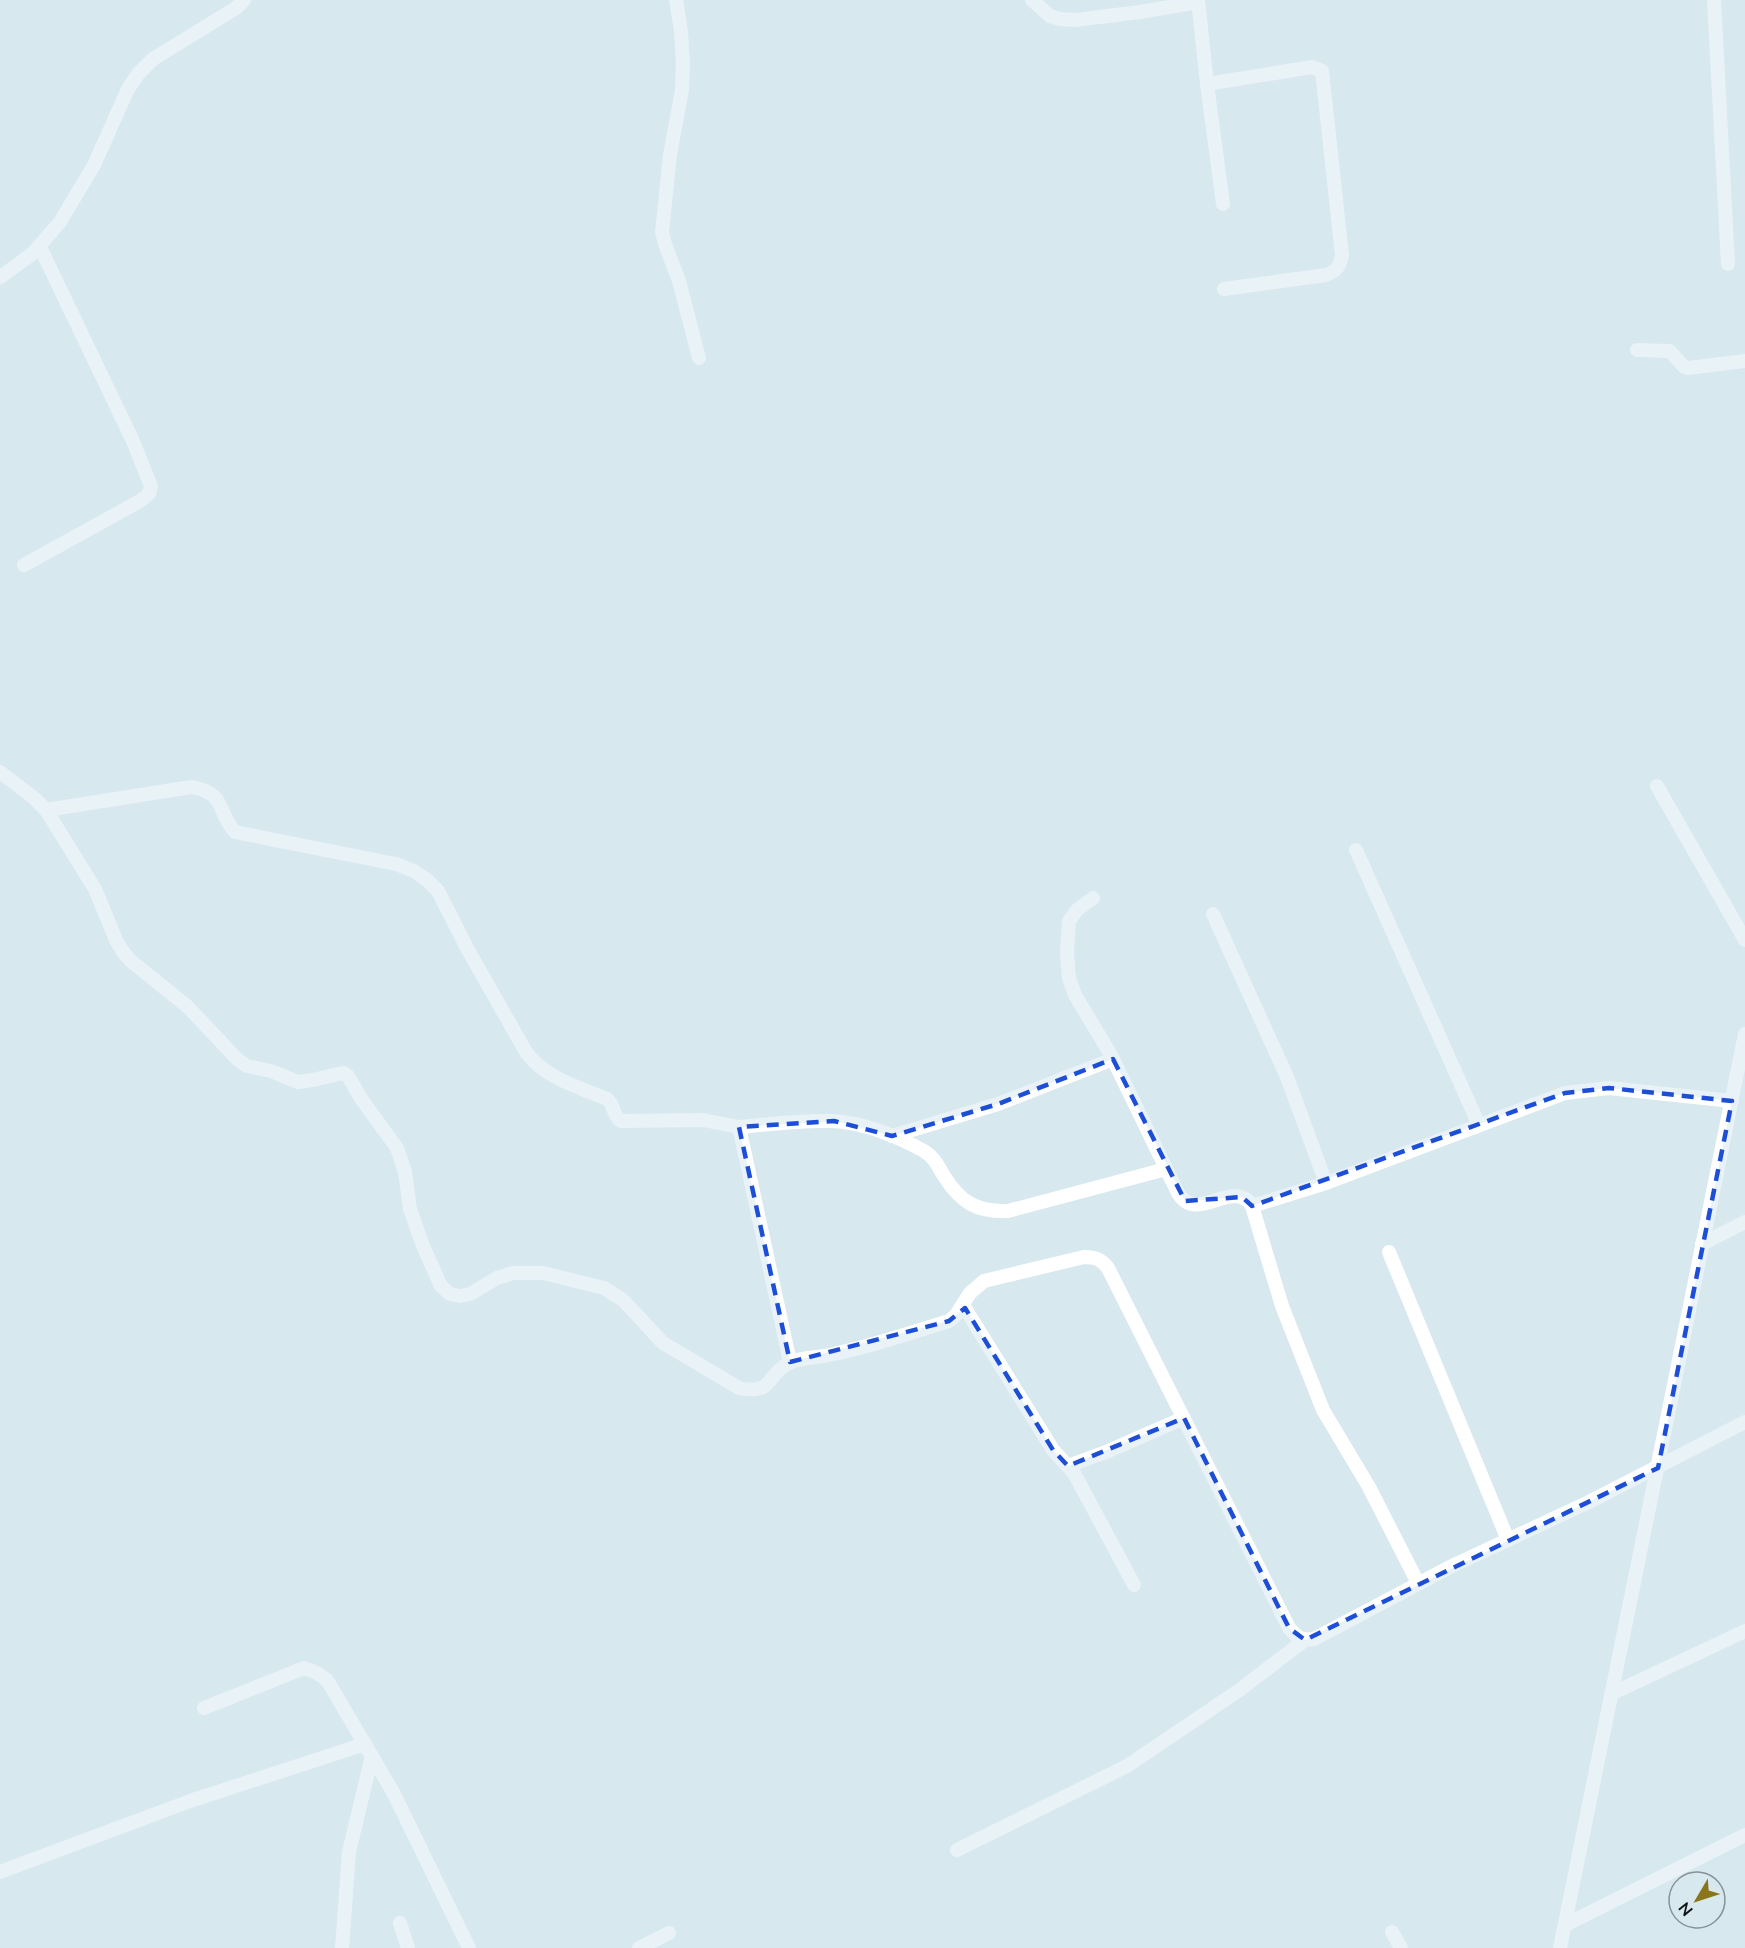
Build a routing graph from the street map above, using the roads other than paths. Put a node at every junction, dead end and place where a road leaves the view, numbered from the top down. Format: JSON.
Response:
{"nodes":[{"id":1,"x":244,"y":0,"type":"edge"},
{"id":2,"x":676,"y":0,"type":"edge"},
{"id":3,"x":1032,"y":0,"type":"edge"},
{"id":4,"x":1714,"y":0,"type":"edge"},
{"id":5,"x":1198,"y":1,"type":"edge"},
{"id":6,"x":1207,"y":84,"type":"junction"},
{"id":7,"x":1223,"y":204,"type":"dead end"},
{"id":8,"x":40,"y":246,"type":"junction"},
{"id":9,"x":1728,"y":264,"type":"dead end"},
{"id":10,"x":0,"y":277,"type":"edge"},
{"id":11,"x":1224,"y":289,"type":"dead end"},
{"id":12,"x":1637,"y":350,"type":"dead end"},
{"id":13,"x":699,"y":358,"type":"dead end"},
{"id":14,"x":1745,"y":361,"type":"edge"},
{"id":15,"x":24,"y":565,"type":"dead end"},
{"id":16,"x":0,"y":772,"type":"edge"},
{"id":17,"x":1657,"y":786,"type":"dead end"},
{"id":18,"x":46,"y":810,"type":"junction"},
{"id":19,"x":1356,"y":850,"type":"dead end"},
{"id":20,"x":1093,"y":898,"type":"dead end"},
{"id":21,"x":1214,"y":914,"type":"dead end"},
{"id":22,"x":1745,"y":940,"type":"edge"},
{"id":23,"x":1745,"y":1034,"type":"edge"},
{"id":24,"x":1113,"y":1059,"type":"junction"},
{"id":25,"x":1732,"y":1101,"type":"junction"},
{"id":26,"x":1479,"y":1125,"type":"junction"},
{"id":27,"x":739,"y":1127,"type":"junction"},
{"id":28,"x":892,"y":1136,"type":"junction"},
{"id":29,"x":1166,"y":1169,"type":"junction"},
{"id":30,"x":1326,"y":1183,"type":"junction"},
{"id":31,"x":1252,"y":1206,"type":"junction"},
{"id":32,"x":1745,"y":1222,"type":"edge"},
{"id":33,"x":1702,"y":1244,"type":"junction"},
{"id":34,"x":1389,"y":1252,"type":"dead end"},
{"id":35,"x":963,"y":1305,"type":"junction"},
{"id":36,"x":789,"y":1362,"type":"junction"},
{"id":37,"x":1184,"y":1418,"type":"junction"},
{"id":38,"x":1745,"y":1422,"type":"edge"},
{"id":39,"x":1068,"y":1466,"type":"junction"},
{"id":40,"x":1658,"y":1468,"type":"junction"},
{"id":41,"x":1508,"y":1540,"type":"junction"},
{"id":42,"x":1418,"y":1583,"type":"junction"},
{"id":43,"x":1134,"y":1585,"type":"dead end"},
{"id":44,"x":1745,"y":1630,"type":"edge"},
{"id":45,"x":1305,"y":1640,"type":"junction"},
{"id":46,"x":1611,"y":1694,"type":"junction"},
{"id":47,"x":204,"y":1708,"type":"dead end"},
{"id":48,"x":368,"y":1750,"type":"junction"},
{"id":49,"x":1745,"y":1835,"type":"edge"},
{"id":50,"x":957,"y":1851,"type":"dead end"},
{"id":51,"x":0,"y":1872,"type":"edge"},
{"id":52,"x":400,"y":1923,"type":"dead end"},
{"id":53,"x":1565,"y":1925,"type":"junction"},
{"id":54,"x":1392,"y":1932,"type":"dead end"},
{"id":55,"x":669,"y":1933,"type":"dead end"},
{"id":56,"x":342,"y":1948,"type":"edge"},
{"id":57,"x":408,"y":1948,"type":"edge"},
{"id":58,"x":469,"y":1948,"type":"edge"},
{"id":59,"x":639,"y":1948,"type":"edge"},
{"id":60,"x":1401,"y":1948,"type":"edge"},
{"id":61,"x":1560,"y":1948,"type":"edge"}],
"edges":[{"from":1,"to":8,"type":"street"},
{"from":2,"to":13,"type":"street"},
{"from":3,"to":5,"type":"street"},
{"from":4,"to":9,"type":"street"},
{"from":5,"to":6,"type":"street"},
{"from":6,"to":7,"type":"street"},
{"from":6,"to":11,"type":"street"},
{"from":8,"to":10,"type":"street"},
{"from":8,"to":15,"type":"street"},
{"from":12,"to":14,"type":"street"},
{"from":16,"to":18,"type":"street"},
{"from":17,"to":22,"type":"street"},
{"from":18,"to":27,"type":"street"},
{"from":18,"to":36,"type":"street"},
{"from":19,"to":26,"type":"street"},
{"from":20,"to":24,"type":"street"},
{"from":21,"to":30,"type":"street"},
{"from":23,"to":25,"type":"street"},
{"from":24,"to":28,"type":"street"},
{"from":24,"to":29,"type":"street"},
{"from":25,"to":26,"type":"street"},
{"from":25,"to":33,"type":"street"},
{"from":26,"to":30,"type":"street"},
{"from":27,"to":28,"type":"street"},
{"from":27,"to":36,"type":"street"},
{"from":28,"to":29,"type":"street"},
{"from":29,"to":31,"type":"street"},
{"from":30,"to":31,"type":"street"},
{"from":31,"to":42,"type":"street"},
{"from":32,"to":33,"type":"street"},
{"from":33,"to":40,"type":"street"},
{"from":34,"to":41,"type":"street"},
{"from":35,"to":36,"type":"street"},
{"from":35,"to":37,"type":"street"},
{"from":35,"to":39,"type":"street"},
{"from":37,"to":39,"type":"street"},
{"from":37,"to":45,"type":"street"},
{"from":38,"to":40,"type":"street"},
{"from":39,"to":43,"type":"street"},
{"from":40,"to":41,"type":"street"},
{"from":40,"to":46,"type":"street"},
{"from":41,"to":42,"type":"street"},
{"from":42,"to":45,"type":"street"},
{"from":44,"to":46,"type":"street"},
{"from":45,"to":50,"type":"street"},
{"from":46,"to":53,"type":"street"},
{"from":47,"to":48,"type":"street"},
{"from":48,"to":51,"type":"street"},
{"from":48,"to":56,"type":"street"},
{"from":48,"to":58,"type":"street"},
{"from":49,"to":53,"type":"street"},
{"from":52,"to":57,"type":"street"},
{"from":53,"to":61,"type":"street"},
{"from":54,"to":60,"type":"street"},
{"from":55,"to":59,"type":"street"}]}
